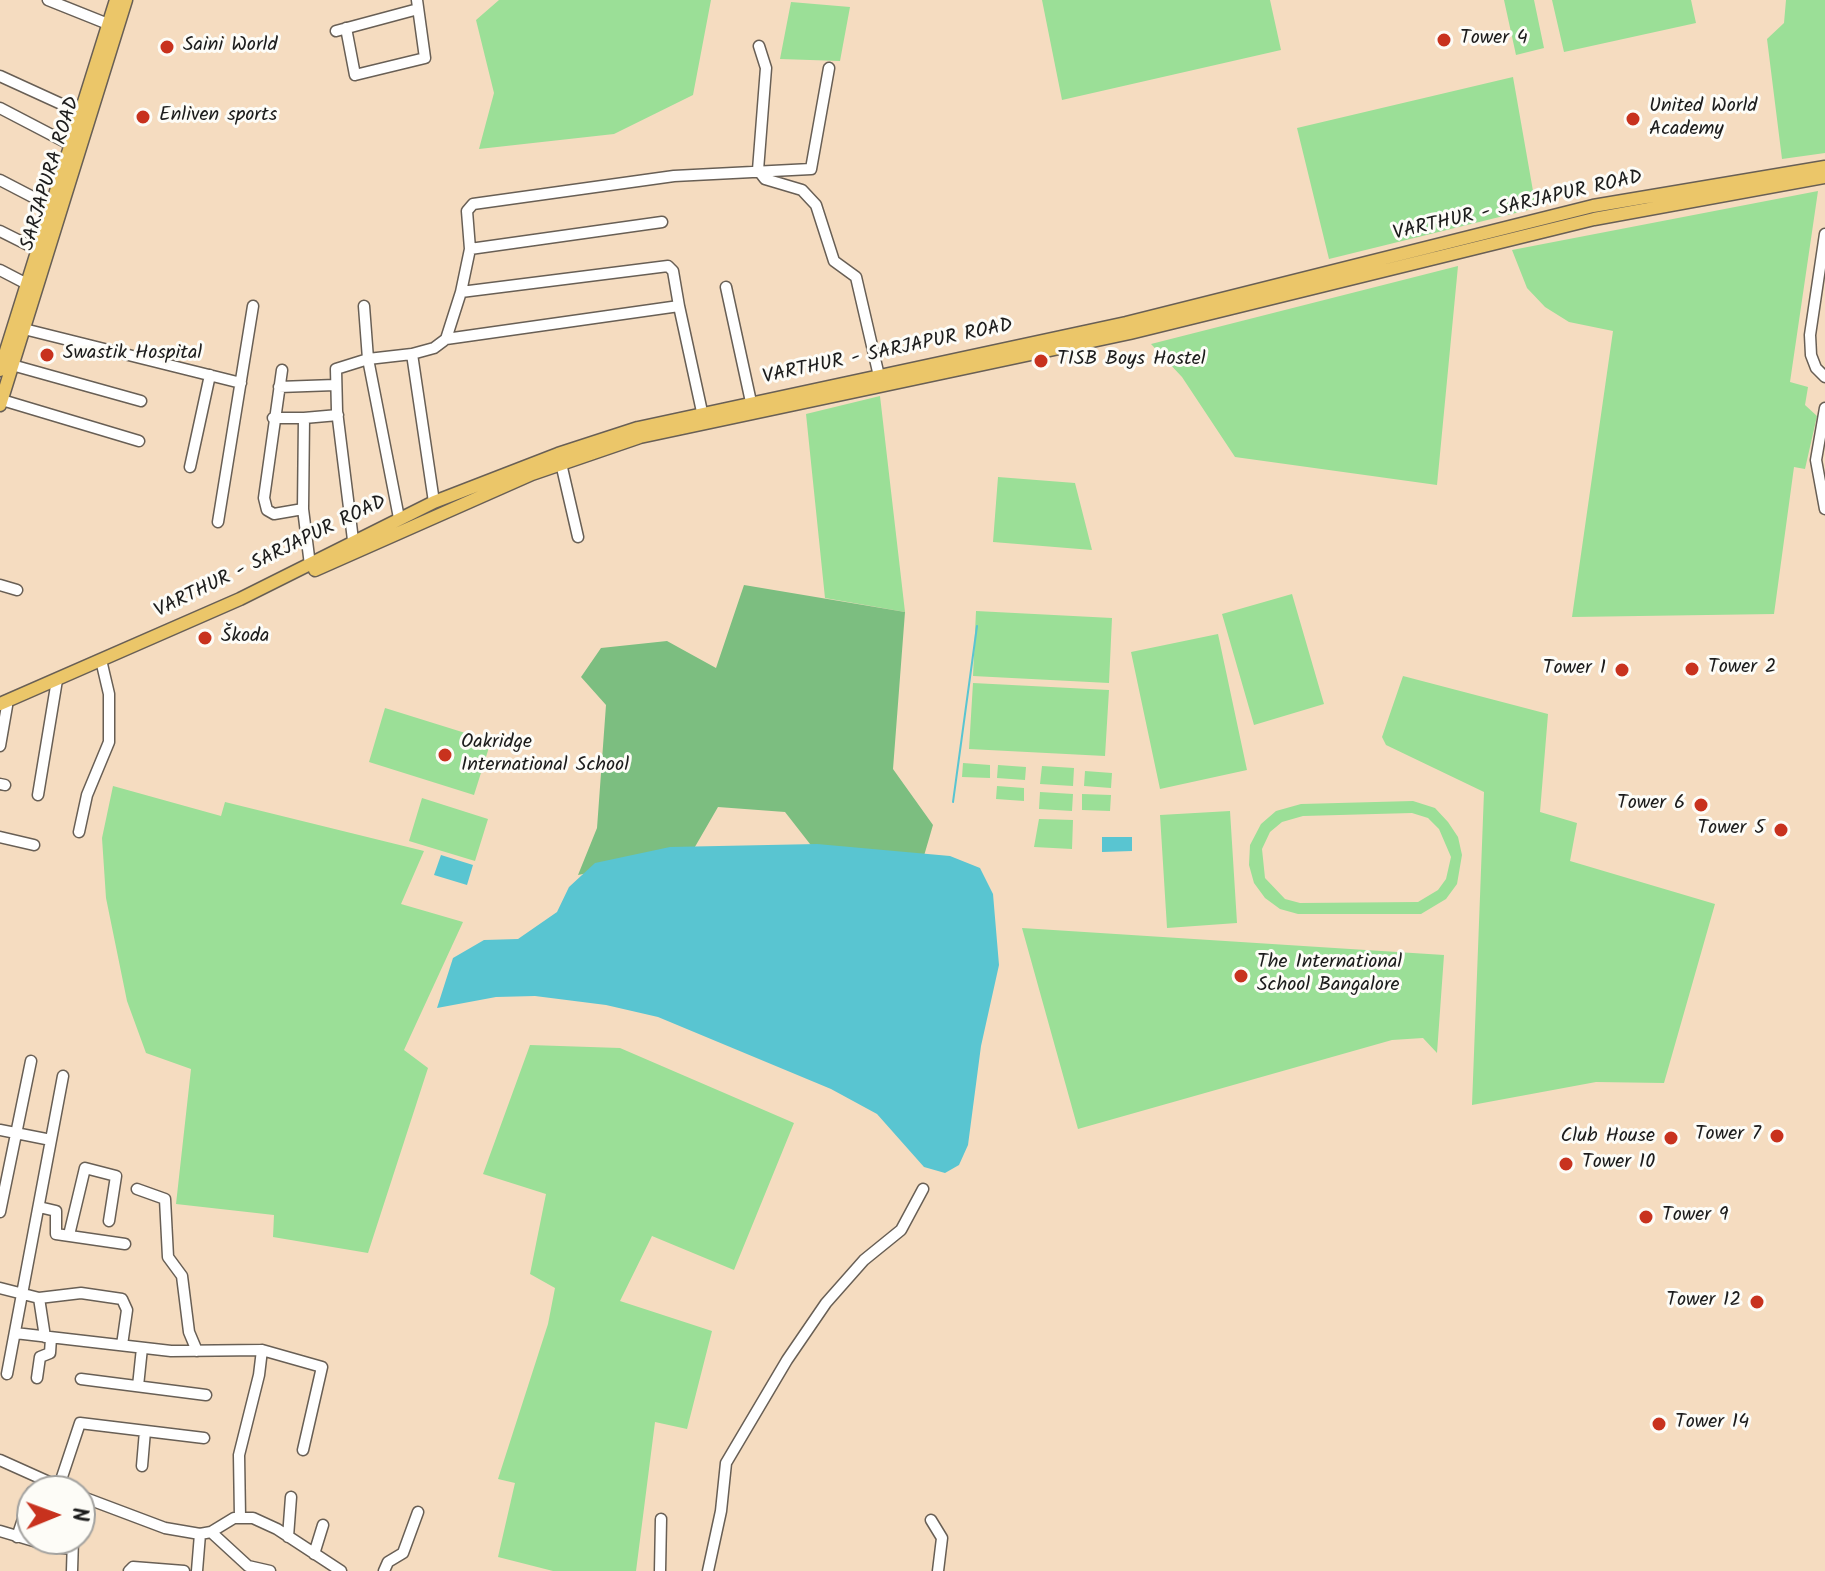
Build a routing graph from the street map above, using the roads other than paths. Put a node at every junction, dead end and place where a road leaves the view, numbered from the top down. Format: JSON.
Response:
{"nodes":[{"id":1,"x":48,"y":0,"type":"edge"},
{"id":2,"x":116,"y":0,"type":"edge"},
{"id":3,"x":126,"y":0,"type":"edge"},
{"id":4,"x":417,"y":4,"type":"edge"},
{"id":5,"x":108,"y":24,"type":"junction"},
{"id":6,"x":759,"y":46,"type":"dead end"},
{"id":7,"x":829,"y":68,"type":"dead end"},
{"id":8,"x":0,"y":76,"type":"edge"},
{"id":9,"x":0,"y":108,"type":"edge"},
{"id":10,"x":81,"y":113,"type":"junction"},
{"id":11,"x":71,"y":145,"type":"junction"},
{"id":12,"x":1824,"y":171,"type":"edge"},
{"id":13,"x":759,"y":172,"type":"junction"},
{"id":14,"x":0,"y":180,"type":"edge"},
{"id":15,"x":52,"y":207,"type":"junction"},
{"id":16,"x":662,"y":222,"type":"dead end"},
{"id":17,"x":0,"y":231,"type":"edge"},
{"id":18,"x":1825,"y":234,"type":"edge"},
{"id":19,"x":470,"y":249,"type":"junction"},
{"id":20,"x":38,"y":250,"type":"junction"},
{"id":21,"x":0,"y":270,"type":"edge"},
{"id":22,"x":27,"y":284,"type":"junction"},
{"id":23,"x":726,"y":287,"type":"dead end"},
{"id":24,"x":461,"y":292,"type":"junction"},
{"id":25,"x":253,"y":306,"type":"dead end"},
{"id":26,"x":364,"y":306,"type":"dead end"},
{"id":27,"x":679,"y":306,"type":"junction"},
{"id":28,"x":19,"y":328,"type":"junction"},
{"id":29,"x":446,"y":339,"type":"junction"},
{"id":30,"x":412,"y":354,"type":"junction"},
{"id":31,"x":368,"y":359,"type":"junction"},
{"id":32,"x":6,"y":368,"type":"edge"},
{"id":33,"x":282,"y":370,"type":"dead end"},
{"id":34,"x":210,"y":375,"type":"junction"},
{"id":35,"x":879,"y":376,"type":"junction"},
{"id":36,"x":1825,"y":377,"type":"edge"},
{"id":37,"x":241,"y":383,"type":"junction"},
{"id":38,"x":335,"y":385,"type":"junction"},
{"id":39,"x":279,"y":387,"type":"junction"},
{"id":40,"x":141,"y":401,"type":"dead end"},
{"id":41,"x":1,"y":402,"type":"edge"},
{"id":42,"x":751,"y":402,"type":"junction"},
{"id":43,"x":1825,"y":408,"type":"edge"},
{"id":44,"x":338,"y":415,"type":"junction"},
{"id":45,"x":703,"y":417,"type":"junction"},
{"id":46,"x":273,"y":418,"type":"junction"},
{"id":47,"x":304,"y":418,"type":"junction"},
{"id":48,"x":139,"y":441,"type":"dead end"},
{"id":49,"x":560,"y":458,"type":"junction"},
{"id":50,"x":190,"y":467,"type":"dead end"},
{"id":51,"x":1822,"y":491,"type":"edge"},
{"id":52,"x":434,"y":502,"type":"junction"},
{"id":53,"x":303,"y":509,"type":"junction"},
{"id":54,"x":1825,"y":509,"type":"edge"},
{"id":55,"x":399,"y":518,"type":"junction"},
{"id":56,"x":218,"y":522,"type":"dead end"},
{"id":57,"x":578,"y":537,"type":"dead end"},
{"id":58,"x":353,"y":540,"type":"junction"},
{"id":59,"x":310,"y":565,"type":"junction"},
{"id":60,"x":0,"y":585,"type":"edge"},
{"id":61,"x":17,"y":590,"type":"dead end"},
{"id":62,"x":102,"y":663,"type":"junction"},
{"id":63,"x":56,"y":682,"type":"junction"},
{"id":64,"x":2,"y":706,"type":"edge"},
{"id":65,"x":0,"y":746,"type":"edge"},
{"id":66,"x":38,"y":795,"type":"dead end"},
{"id":67,"x":79,"y":832,"type":"dead end"},
{"id":68,"x":0,"y":837,"type":"edge"},
{"id":69,"x":34,"y":845,"type":"dead end"},
{"id":70,"x":31,"y":1061,"type":"dead end"},
{"id":71,"x":63,"y":1076,"type":"dead end"},
{"id":72,"x":0,"y":1130,"type":"edge"},
{"id":73,"x":15,"y":1133,"type":"junction"},
{"id":74,"x":51,"y":1140,"type":"junction"},
{"id":75,"x":137,"y":1189,"type":"dead end"},
{"id":76,"x":923,"y":1189,"type":"dead end"},
{"id":77,"x":39,"y":1207,"type":"junction"},
{"id":78,"x":0,"y":1212,"type":"edge"},
{"id":79,"x":109,"y":1221,"type":"dead end"},
{"id":80,"x":69,"y":1235,"type":"junction"},
{"id":81,"x":125,"y":1244,"type":"dead end"},
{"id":82,"x":0,"y":1288,"type":"edge"},
{"id":83,"x":22,"y":1291,"type":"junction"},
{"id":84,"x":39,"y":1298,"type":"junction"},
{"id":85,"x":15,"y":1333,"type":"junction"},
{"id":86,"x":48,"y":1337,"type":"junction"},
{"id":87,"x":122,"y":1345,"type":"junction"},
{"id":88,"x":142,"y":1348,"type":"junction"},
{"id":89,"x":262,"y":1350,"type":"junction"},
{"id":90,"x":197,"y":1351,"type":"junction"},
{"id":91,"x":7,"y":1374,"type":"dead end"},
{"id":92,"x":37,"y":1378,"type":"dead end"},
{"id":93,"x":81,"y":1379,"type":"dead end"},
{"id":94,"x":138,"y":1386,"type":"junction"},
{"id":95,"x":206,"y":1395,"type":"dead end"},
{"id":96,"x":145,"y":1431,"type":"junction"},
{"id":97,"x":204,"y":1438,"type":"dead end"},
{"id":98,"x":303,"y":1450,"type":"dead end"},
{"id":99,"x":0,"y":1460,"type":"edge"},
{"id":100,"x":142,"y":1466,"type":"dead end"},
{"id":101,"x":33,"y":1475,"type":"edge"},
{"id":102,"x":67,"y":1475,"type":"edge"},
{"id":103,"x":291,"y":1497,"type":"dead end"},
{"id":104,"x":96,"y":1502,"type":"edge"},
{"id":105,"x":418,"y":1512,"type":"dead end"},
{"id":106,"x":240,"y":1517,"type":"junction"},
{"id":107,"x":661,"y":1519,"type":"dead end"},
{"id":108,"x":931,"y":1520,"type":"dead end"},
{"id":109,"x":323,"y":1525,"type":"dead end"},
{"id":110,"x":206,"y":1533,"type":"junction"},
{"id":111,"x":288,"y":1537,"type":"junction"},
{"id":112,"x":314,"y":1554,"type":"junction"},
{"id":113,"x":248,"y":1569,"type":"edge"},
{"id":114,"x":129,"y":1571,"type":"edge"},
{"id":115,"x":184,"y":1571,"type":"edge"},
{"id":116,"x":197,"y":1571,"type":"edge"},
{"id":117,"x":270,"y":1571,"type":"edge"},
{"id":118,"x":341,"y":1571,"type":"edge"},
{"id":119,"x":384,"y":1571,"type":"edge"},
{"id":120,"x":660,"y":1571,"type":"edge"},
{"id":121,"x":708,"y":1571,"type":"edge"},
{"id":122,"x":938,"y":1571,"type":"edge"}],
"edges":[{"from":1,"to":5,"type":"street"},
{"from":2,"to":5,"type":"main road","name":"SARJAPURA ROAD"},
{"from":3,"to":28,"type":"main road","name":"SARJAPURA ROAD"},
{"from":4,"to":4,"type":"street"},
{"from":5,"to":10,"type":"main road","name":"SARJAPURA ROAD"},
{"from":6,"to":13,"type":"street"},
{"from":7,"to":13,"type":"street"},
{"from":8,"to":10,"type":"street"},
{"from":9,"to":11,"type":"street"},
{"from":10,"to":11,"type":"main road","name":"SARJAPURA ROAD"},
{"from":11,"to":15,"type":"main road","name":"SARJAPURA ROAD"},
{"from":12,"to":35,"type":"main road","name":"VARTHUR - SARJAPUR ROAD"},
{"from":12,"to":45,"type":"main road","name":"VARTHUR - SARJAPUR ROAD"},
{"from":13,"to":19,"type":"street"},
{"from":13,"to":35,"type":"street"},
{"from":14,"to":15,"type":"street"},
{"from":15,"to":20,"type":"main road","name":"SARJAPURA ROAD"},
{"from":16,"to":19,"type":"street"},
{"from":17,"to":20,"type":"street"},
{"from":18,"to":36,"type":"street"},
{"from":19,"to":24,"type":"street"},
{"from":20,"to":22,"type":"main road","name":"SARJAPURA ROAD"},
{"from":21,"to":22,"type":"street"},
{"from":22,"to":28,"type":"main road","name":"SARJAPURA ROAD"},
{"from":23,"to":42,"type":"street"},
{"from":24,"to":27,"type":"street"},
{"from":24,"to":29,"type":"street"},
{"from":25,"to":37,"type":"street"},
{"from":26,"to":31,"type":"street"},
{"from":27,"to":29,"type":"street"},
{"from":27,"to":45,"type":"street"},
{"from":28,"to":32,"type":"main road","name":"SARJAPURA ROAD"},
{"from":28,"to":34,"type":"street"},
{"from":29,"to":30,"type":"street"},
{"from":30,"to":31,"type":"street"},
{"from":30,"to":52,"type":"street"},
{"from":31,"to":38,"type":"street"},
{"from":31,"to":55,"type":"street"},
{"from":32,"to":40,"type":"street"},
{"from":32,"to":41,"type":"main road","name":"SARJAPURA ROAD"},
{"from":33,"to":39,"type":"street"},
{"from":34,"to":37,"type":"street"},
{"from":34,"to":50,"type":"street"},
{"from":35,"to":42,"type":"main road","name":"VARTHUR - SARJAPUR ROAD"},
{"from":37,"to":56,"type":"street"},
{"from":38,"to":39,"type":"street"},
{"from":38,"to":44,"type":"street"},
{"from":39,"to":46,"type":"street"},
{"from":41,"to":48,"type":"street"},
{"from":42,"to":45,"type":"main road","name":"VARTHUR - SARJAPUR ROAD"},
{"from":43,"to":51,"type":"street"},
{"from":44,"to":47,"type":"street"},
{"from":44,"to":58,"type":"street"},
{"from":45,"to":49,"type":"main road","name":"VARTHUR - SARJAPUR ROAD"},
{"from":46,"to":47,"type":"street"},
{"from":46,"to":53,"type":"street"},
{"from":47,"to":53,"type":"street"},
{"from":49,"to":52,"type":"main road","name":"VARTHUR - SARJAPUR ROAD"},
{"from":49,"to":57,"type":"street"},
{"from":49,"to":62,"type":"main road","name":"VARTHUR - SARJAPUR ROAD"},
{"from":51,"to":54,"type":"street"},
{"from":52,"to":55,"type":"main road","name":"VARTHUR - SARJAPUR ROAD"},
{"from":53,"to":59,"type":"street"},
{"from":55,"to":58,"type":"main road","name":"VARTHUR - SARJAPUR ROAD"},
{"from":58,"to":59,"type":"main road","name":"VARTHUR - SARJAPUR ROAD"},
{"from":59,"to":62,"type":"main road","name":"VARTHUR - SARJAPUR ROAD"},
{"from":60,"to":61,"type":"street"},
{"from":62,"to":63,"type":"main road","name":"VARTHUR - SARJAPUR ROAD"},
{"from":62,"to":67,"type":"street"},
{"from":63,"to":64,"type":"main road","name":"VARTHUR - SARJAPUR ROAD"},
{"from":63,"to":66,"type":"street"},
{"from":64,"to":65,"type":"street"},
{"from":68,"to":69,"type":"street"},
{"from":70,"to":73,"type":"street"},
{"from":71,"to":74,"type":"street"},
{"from":72,"to":73,"type":"street"},
{"from":73,"to":74,"type":"street"},
{"from":73,"to":78,"type":"street"},
{"from":74,"to":77,"type":"street"},
{"from":75,"to":90,"type":"street"},
{"from":76,"to":121,"type":"street"},
{"from":77,"to":80,"type":"street"},
{"from":77,"to":83,"type":"street"},
{"from":79,"to":80,"type":"street"},
{"from":80,"to":81,"type":"street"},
{"from":82,"to":83,"type":"street"},
{"from":83,"to":84,"type":"street"},
{"from":83,"to":85,"type":"street"},
{"from":84,"to":86,"type":"street"},
{"from":84,"to":87,"type":"street"},
{"from":85,"to":86,"type":"street"},
{"from":85,"to":91,"type":"street"},
{"from":86,"to":87,"type":"street"},
{"from":86,"to":92,"type":"street"},
{"from":87,"to":88,"type":"street"},
{"from":88,"to":90,"type":"street"},
{"from":88,"to":94,"type":"street"},
{"from":89,"to":90,"type":"street"},
{"from":89,"to":98,"type":"street"},
{"from":89,"to":106,"type":"street"},
{"from":93,"to":94,"type":"street"},
{"from":94,"to":95,"type":"street"},
{"from":96,"to":97,"type":"street"},
{"from":96,"to":100,"type":"street"},
{"from":96,"to":102,"type":"street"},
{"from":99,"to":101,"type":"street"},
{"from":103,"to":111,"type":"street"},
{"from":104,"to":110,"type":"street"},
{"from":105,"to":119,"type":"street"},
{"from":106,"to":110,"type":"street"},
{"from":106,"to":111,"type":"street"},
{"from":107,"to":120,"type":"street"},
{"from":108,"to":122,"type":"street"},
{"from":109,"to":112,"type":"street"},
{"from":110,"to":113,"type":"street"},
{"from":110,"to":116,"type":"street"},
{"from":111,"to":112,"type":"street"},
{"from":112,"to":118,"type":"street"},
{"from":113,"to":117,"type":"street"},
{"from":114,"to":115,"type":"street"}]}
